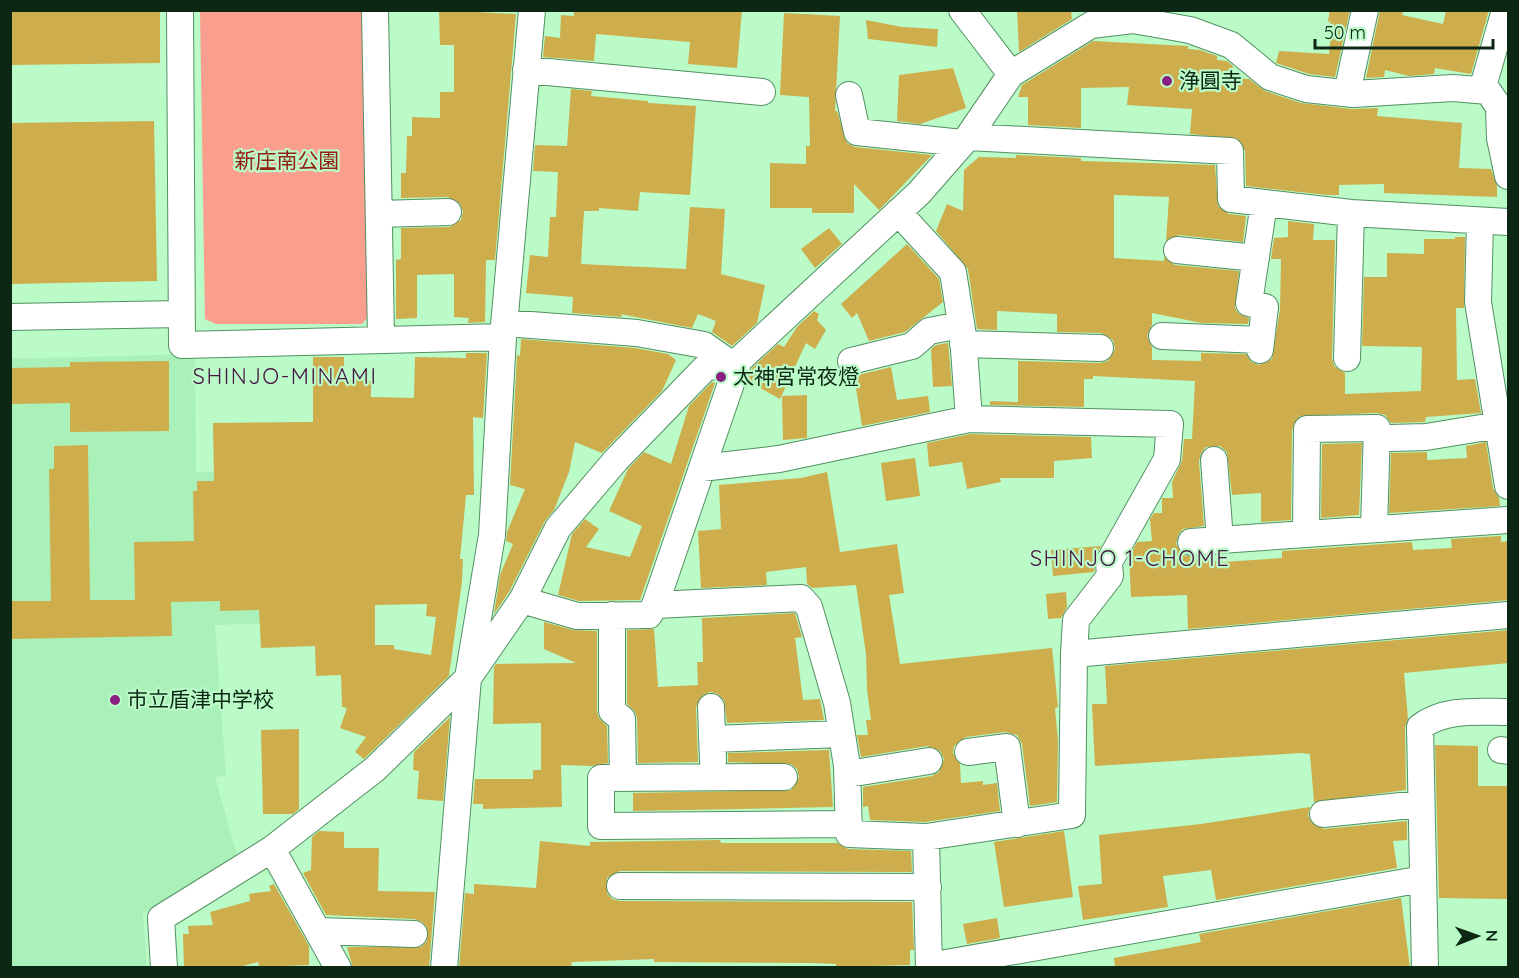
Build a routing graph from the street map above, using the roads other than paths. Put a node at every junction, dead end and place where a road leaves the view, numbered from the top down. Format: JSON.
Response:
{"nodes":[{"id":1,"x":180,"y":10,"type":"edge"},
{"id":2,"x":375,"y":10,"type":"edge"},
{"id":3,"x":532,"y":10,"type":"edge"},
{"id":4,"x":962,"y":10,"type":"edge"},
{"id":5,"x":1365,"y":10,"type":"edge"},
{"id":6,"x":1149,"y":16,"type":"edge"},
{"id":7,"x":1504,"y":24,"type":"edge"},
{"id":8,"x":526,"y":70,"type":"junction"},
{"id":9,"x":1011,"y":74,"type":"junction"},
{"id":10,"x":1482,"y":90,"type":"junction"},
{"id":11,"x":762,"y":92,"type":"dead end"},
{"id":12,"x":1347,"y":93,"type":"junction"},
{"id":13,"x":849,"y":94,"type":"dead end"},
{"id":14,"x":965,"y":140,"type":"junction"},
{"id":15,"x":1509,"y":176,"type":"edge"},
{"id":16,"x":1264,"y":203,"type":"junction"},
{"id":17,"x":448,"y":212,"type":"dead end"},
{"id":18,"x":898,"y":212,"type":"junction"},
{"id":19,"x":1351,"y":213,"type":"junction"},
{"id":20,"x":379,"y":214,"type":"junction"},
{"id":21,"x":1480,"y":221,"type":"junction"},
{"id":22,"x":1509,"y":222,"type":"edge"},
{"id":23,"x":1177,"y":250,"type":"dead end"},
{"id":24,"x":1256,"y":258,"type":"junction"},
{"id":25,"x":181,"y":314,"type":"junction"},
{"id":26,"x":10,"y":317,"type":"edge"},
{"id":27,"x":504,"y":330,"type":"junction"},
{"id":28,"x":962,"y":334,"type":"junction"},
{"id":29,"x":1162,"y":336,"type":"dead end"},
{"id":30,"x":381,"y":338,"type":"junction"},
{"id":31,"x":1100,"y":348,"type":"dead end"},
{"id":32,"x":1347,"y":358,"type":"dead end"},
{"id":33,"x":733,"y":361,"type":"junction"},
{"id":34,"x":851,"y":362,"type":"dead end"},
{"id":35,"x":969,"y":419,"type":"junction"},
{"id":36,"x":1499,"y":425,"type":"junction"},
{"id":37,"x":1390,"y":438,"type":"dead end"},
{"id":38,"x":1214,"y":460,"type":"dead end"},
{"id":39,"x":702,"y":468,"type":"junction"},
{"id":40,"x":1509,"y":486,"type":"edge"},
{"id":41,"x":1509,"y":520,"type":"edge"},
{"id":42,"x":1374,"y":529,"type":"junction"},
{"id":43,"x":1306,"y":534,"type":"junction"},
{"id":44,"x":1220,"y":540,"type":"junction"},
{"id":45,"x":1191,"y":542,"type":"dead end"},
{"id":46,"x":522,"y":600,"type":"junction"},
{"id":47,"x":655,"y":605,"type":"junction"},
{"id":48,"x":612,"y":615,"type":"junction"},
{"id":49,"x":1509,"y":615,"type":"edge"},
{"id":50,"x":1074,"y":654,"type":"junction"},
{"id":51,"x":468,"y":678,"type":"junction"},
{"id":52,"x":711,"y":707,"type":"dead end"},
{"id":53,"x":1509,"y":712,"type":"edge"},
{"id":54,"x":842,"y":734,"type":"junction"},
{"id":55,"x":968,"y":752,"type":"dead end"},
{"id":56,"x":929,"y":761,"type":"dead end"},
{"id":57,"x":848,"y":774,"type":"junction"},
{"id":58,"x":784,"y":777,"type":"dead end"},
{"id":59,"x":623,"y":778,"type":"junction"},
{"id":60,"x":1421,"y":804,"type":"junction"},
{"id":61,"x":1323,"y":814,"type":"dead end"},
{"id":62,"x":849,"y":824,"type":"junction"},
{"id":63,"x":1017,"y":824,"type":"junction"},
{"id":64,"x":926,"y":837,"type":"junction"},
{"id":65,"x":272,"y":849,"type":"junction"},
{"id":66,"x":1423,"y":879,"type":"junction"},
{"id":67,"x":620,"y":886,"type":"dead end"},
{"id":68,"x":928,"y":886,"type":"junction"},
{"id":69,"x":318,"y":931,"type":"junction"},
{"id":70,"x":414,"y":934,"type":"dead end"},
{"id":71,"x":929,"y":967,"type":"edge"},
{"id":72,"x":164,"y":968,"type":"edge"},
{"id":73,"x":338,"y":968,"type":"edge"},
{"id":74,"x":444,"y":968,"type":"edge"},
{"id":75,"x":1425,"y":968,"type":"edge"}],
"edges":[{"from":1,"to":25,"type":"street"},
{"from":2,"to":20,"type":"street"},
{"from":3,"to":8,"type":"street"},
{"from":4,"to":9,"type":"street"},
{"from":5,"to":12,"type":"street"},
{"from":6,"to":9,"type":"street"},
{"from":6,"to":12,"type":"street"},
{"from":7,"to":10,"type":"street"},
{"from":8,"to":11,"type":"street"},
{"from":8,"to":27,"type":"street"},
{"from":9,"to":14,"type":"street"},
{"from":10,"to":12,"type":"street"},
{"from":10,"to":15,"type":"street"},
{"from":13,"to":14,"type":"street"},
{"from":14,"to":16,"type":"street"},
{"from":14,"to":18,"type":"street"},
{"from":16,"to":19,"type":"street"},
{"from":16,"to":24,"type":"street"},
{"from":17,"to":20,"type":"street"},
{"from":18,"to":28,"type":"street"},
{"from":18,"to":33,"type":"street"},
{"from":19,"to":21,"type":"street"},
{"from":19,"to":32,"type":"street"},
{"from":20,"to":30,"type":"street"},
{"from":21,"to":22,"type":"street"},
{"from":21,"to":36,"type":"street"},
{"from":23,"to":24,"type":"street"},
{"from":24,"to":29,"type":"street"},
{"from":25,"to":26,"type":"street"},
{"from":25,"to":30,"type":"street"},
{"from":27,"to":30,"type":"street"},
{"from":27,"to":33,"type":"street"},
{"from":27,"to":51,"type":"street"},
{"from":28,"to":31,"type":"street"},
{"from":28,"to":34,"type":"street"},
{"from":28,"to":35,"type":"street"},
{"from":33,"to":39,"type":"street"},
{"from":33,"to":46,"type":"street"},
{"from":35,"to":39,"type":"street"},
{"from":35,"to":50,"type":"street"},
{"from":36,"to":37,"type":"street"},
{"from":36,"to":40,"type":"street"},
{"from":38,"to":44,"type":"street"},
{"from":39,"to":47,"type":"street"},
{"from":41,"to":42,"type":"street"},
{"from":42,"to":43,"type":"street"},
{"from":42,"to":43,"type":"street"},
{"from":43,"to":44,"type":"street"},
{"from":44,"to":45,"type":"street"},
{"from":46,"to":48,"type":"street"},
{"from":46,"to":51,"type":"street"},
{"from":47,"to":48,"type":"street"},
{"from":47,"to":54,"type":"street"},
{"from":48,"to":59,"type":"street"},
{"from":49,"to":50,"type":"street"},
{"from":50,"to":63,"type":"street"},
{"from":51,"to":65,"type":"street"},
{"from":51,"to":74,"type":"street"},
{"from":52,"to":54,"type":"street"},
{"from":53,"to":60,"type":"street"},
{"from":54,"to":57,"type":"street"},
{"from":55,"to":63,"type":"street"},
{"from":56,"to":57,"type":"street"},
{"from":57,"to":62,"type":"street"},
{"from":58,"to":59,"type":"street"},
{"from":59,"to":62,"type":"street"},
{"from":60,"to":61,"type":"street"},
{"from":60,"to":66,"type":"street"},
{"from":62,"to":64,"type":"street"},
{"from":63,"to":64,"type":"street"},
{"from":64,"to":68,"type":"street"},
{"from":65,"to":69,"type":"street"},
{"from":65,"to":72,"type":"street"},
{"from":66,"to":71,"type":"street"},
{"from":66,"to":75,"type":"street"},
{"from":67,"to":68,"type":"street"},
{"from":68,"to":71,"type":"street"},
{"from":69,"to":70,"type":"street"},
{"from":69,"to":73,"type":"street"}]}
